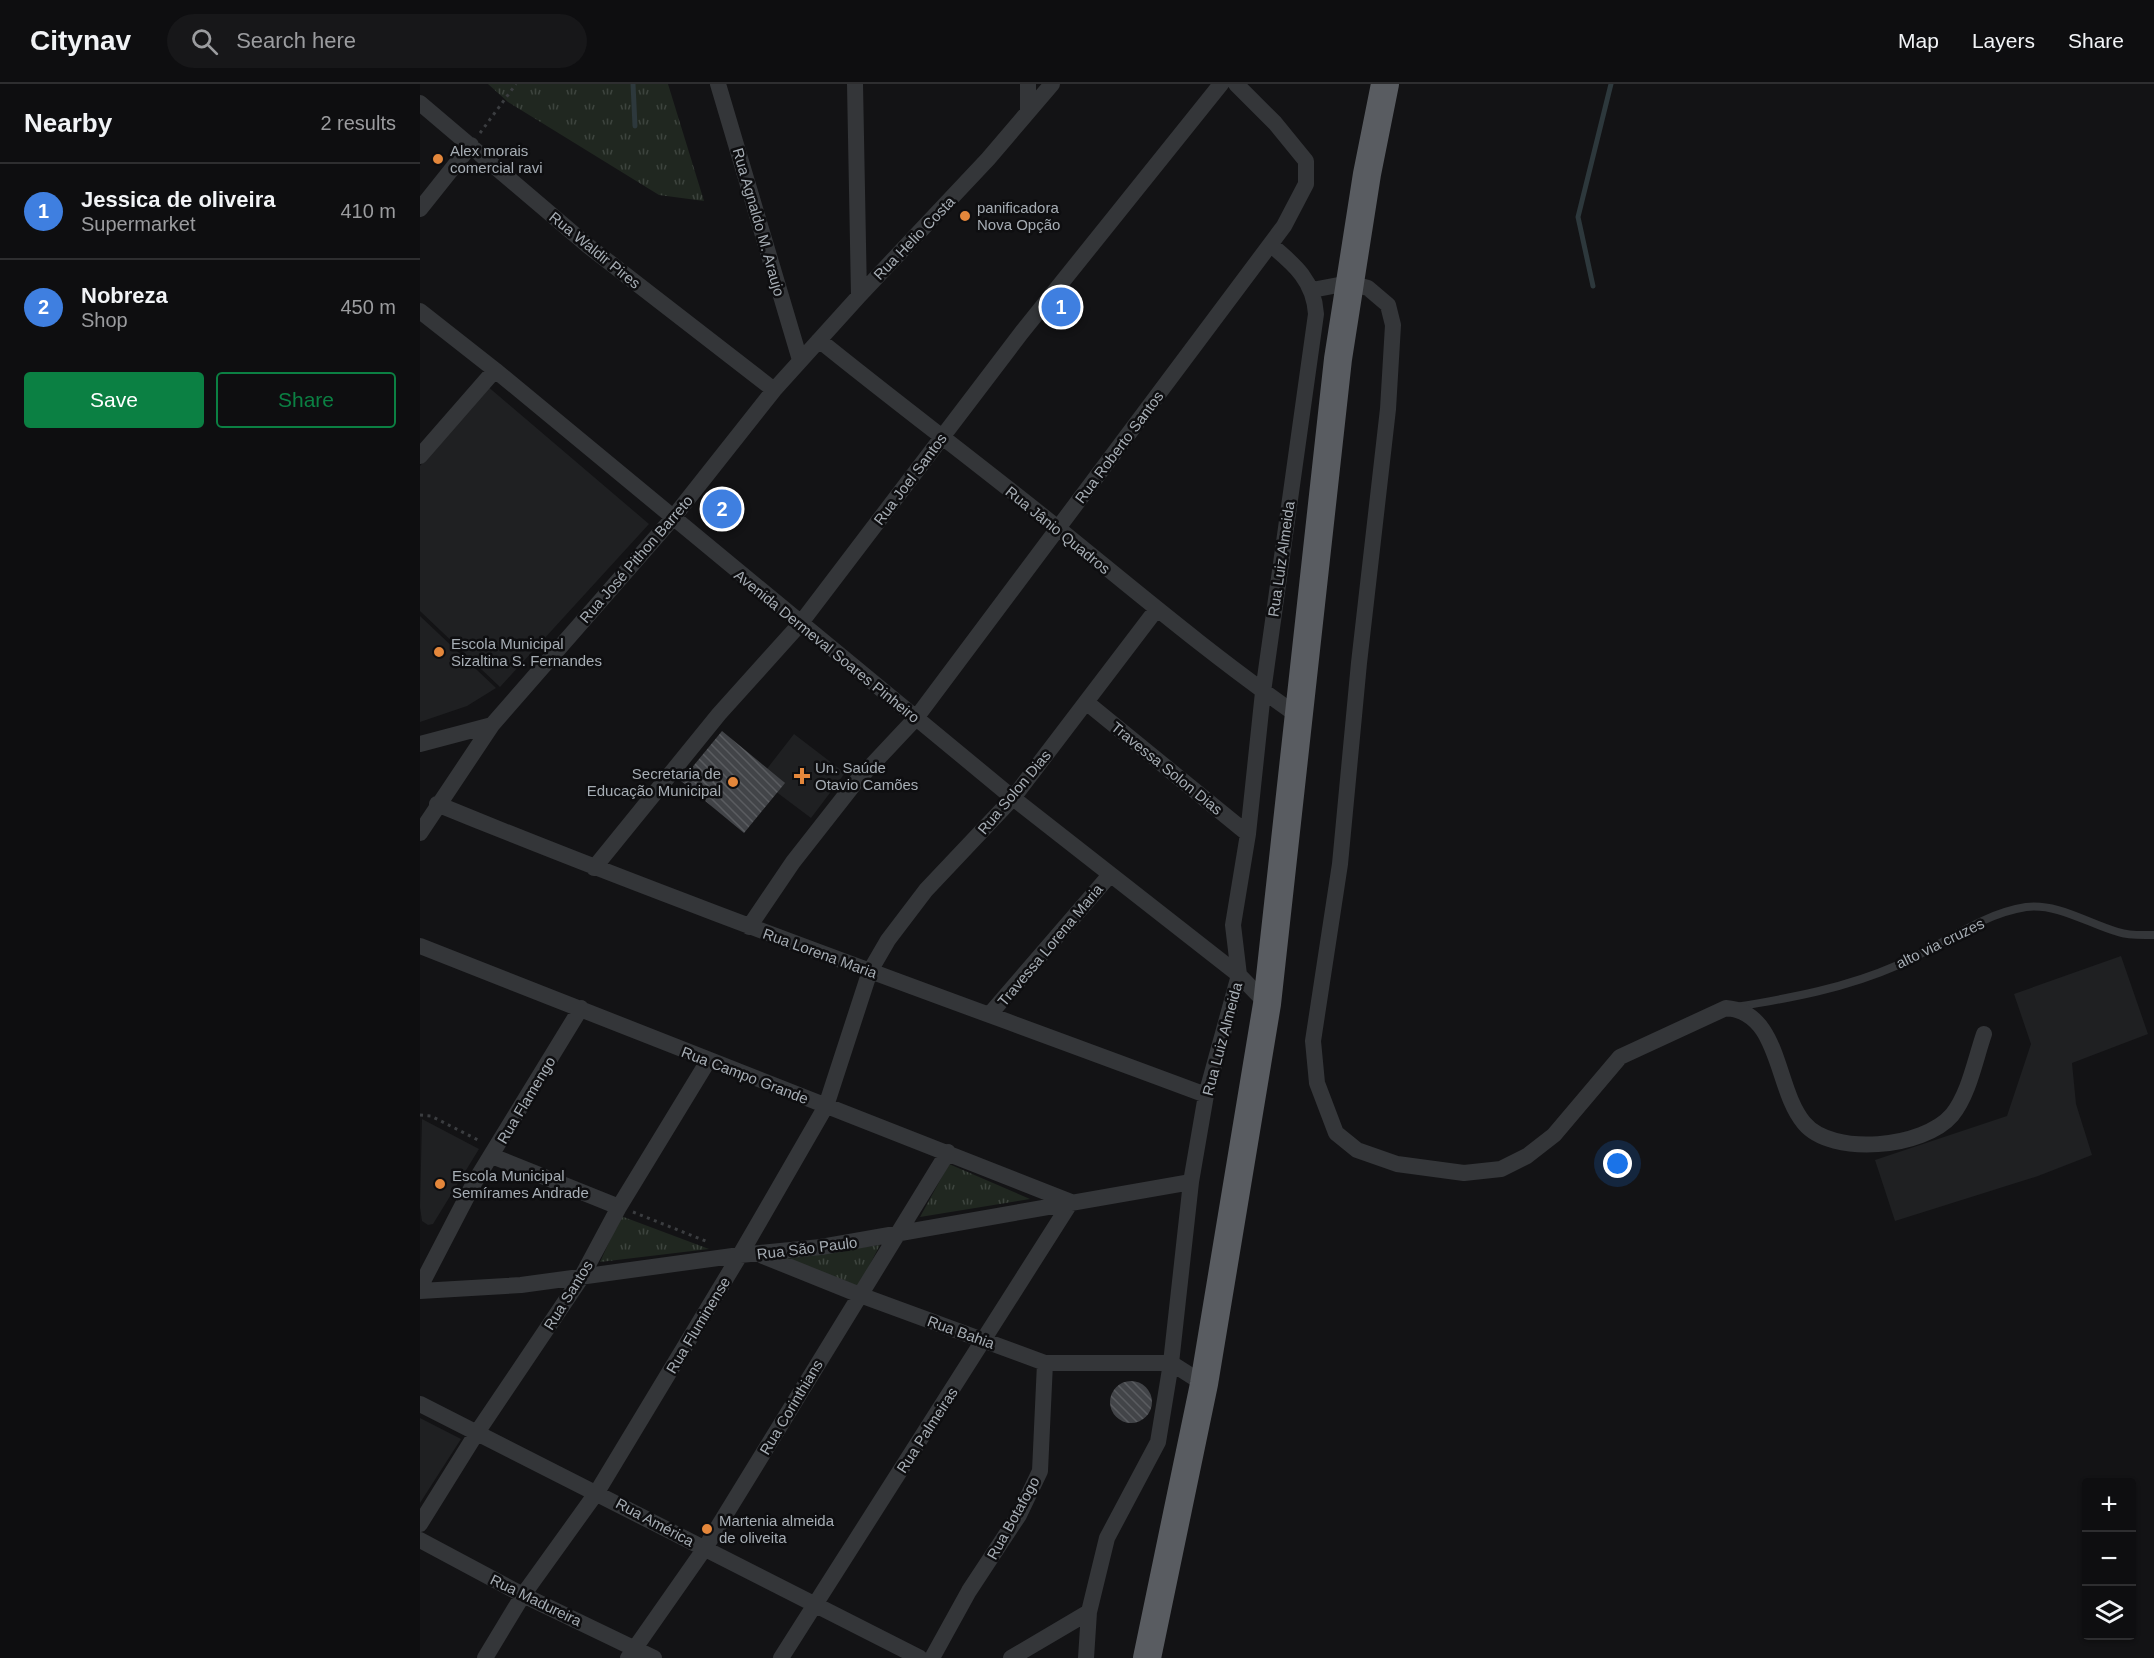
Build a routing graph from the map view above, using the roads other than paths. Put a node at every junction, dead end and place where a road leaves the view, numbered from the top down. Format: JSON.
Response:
{"nodes":[{"id":1,"x":718,"y":84,"type":"edge"},
{"id":2,"x":855,"y":84,"type":"edge"},
{"id":3,"x":1028,"y":84,"type":"edge"},
{"id":4,"x":1052,"y":84,"type":"edge"},
{"id":5,"x":1221,"y":84,"type":"edge"},
{"id":6,"x":1236,"y":84,"type":"edge"},
{"id":7,"x":1386,"y":84,"type":"edge"},
{"id":8,"x":420,"y":103,"type":"edge"},
{"id":9,"x":1028,"y":110,"type":"junction"},
{"id":10,"x":471,"y":146,"type":"junction"},
{"id":11,"x":420,"y":209,"type":"edge"},
{"id":12,"x":1271,"y":245,"type":"junction"},
{"id":13,"x":1349,"y":283,"type":"junction"},
{"id":14,"x":1312,"y":290,"type":"junction"},
{"id":15,"x":859,"y":296,"type":"junction"},
{"id":16,"x":420,"y":311,"type":"edge"},
{"id":17,"x":819,"y":340,"type":"junction"},
{"id":18,"x":800,"y":360,"type":"junction"},
{"id":19,"x":495,"y":370,"type":"junction"},
{"id":20,"x":774,"y":390,"type":"junction"},
{"id":21,"x":940,"y":438,"type":"junction"},
{"id":22,"x":420,"y":456,"type":"edge"},
{"id":23,"x":672,"y":519,"type":"junction"},
{"id":24,"x":1058,"y":528,"type":"junction"},
{"id":25,"x":1156,"y":610,"type":"junction"},
{"id":26,"x":800,"y":624,"type":"junction"},
{"id":27,"x":1263,"y":692,"type":"junction"},
{"id":28,"x":1086,"y":702,"type":"junction"},
{"id":29,"x":1300,"y":717,"type":"junction"},
{"id":30,"x":916,"y":718,"type":"junction"},
{"id":31,"x":492,"y":725,"type":"junction"},
{"id":32,"x":420,"y":744,"type":"edge"},
{"id":33,"x":1013,"y":798,"type":"junction"},
{"id":34,"x":437,"y":804,"type":"junction"},
{"id":35,"x":420,"y":833,"type":"edge"},
{"id":36,"x":1248,"y":834,"type":"junction"},
{"id":37,"x":594,"y":868,"type":"junction"},
{"id":38,"x":1109,"y":876,"type":"junction"},
{"id":39,"x":749,"y":927,"type":"junction"},
{"id":40,"x":2154,"y":935,"type":"edge"},
{"id":41,"x":420,"y":946,"type":"edge"},
{"id":42,"x":870,"y":971,"type":"junction"},
{"id":43,"x":1239,"y":975,"type":"junction"},
{"id":44,"x":1268,"y":1004,"type":"junction"},
{"id":45,"x":581,"y":1008,"type":"junction"},
{"id":46,"x":1726,"y":1008,"type":"junction"},
{"id":47,"x":990,"y":1014,"type":"junction"},
{"id":48,"x":1984,"y":1034,"type":"dead end"},
{"id":49,"x":708,"y":1061,"type":"junction"},
{"id":50,"x":1206,"y":1095,"type":"junction"},
{"id":51,"x":826,"y":1106,"type":"junction"},
{"id":52,"x":948,"y":1152,"type":"junction"},
{"id":53,"x":492,"y":1156,"type":"junction"},
{"id":54,"x":1191,"y":1182,"type":"junction"},
{"id":55,"x":1071,"y":1202,"type":"junction"},
{"id":56,"x":619,"y":1207,"type":"junction"},
{"id":57,"x":895,"y":1235,"type":"junction"},
{"id":58,"x":740,"y":1255,"type":"junction"},
{"id":59,"x":760,"y":1255,"type":"junction"},
{"id":60,"x":581,"y":1278,"type":"junction"},
{"id":61,"x":420,"y":1287,"type":"edge"},
{"id":62,"x":420,"y":1291,"type":"edge"},
{"id":63,"x":860,"y":1295,"type":"junction"},
{"id":64,"x":985,"y":1341,"type":"junction"},
{"id":65,"x":1045,"y":1363,"type":"junction"},
{"id":66,"x":1171,"y":1364,"type":"junction"},
{"id":67,"x":1204,"y":1384,"type":"junction"},
{"id":68,"x":420,"y":1404,"type":"edge"},
{"id":69,"x":476,"y":1434,"type":"junction"},
{"id":70,"x":597,"y":1492,"type":"junction"},
{"id":71,"x":420,"y":1524,"type":"edge"},
{"id":72,"x":420,"y":1540,"type":"edge"},
{"id":73,"x":705,"y":1548,"type":"junction"},
{"id":74,"x":523,"y":1595,"type":"junction"},
{"id":75,"x":815,"y":1602,"type":"junction"},
{"id":76,"x":1089,"y":1612,"type":"junction"},
{"id":77,"x":631,"y":1653,"type":"edge"},
{"id":78,"x":485,"y":1658,"type":"edge"},
{"id":79,"x":654,"y":1658,"type":"edge"},
{"id":80,"x":781,"y":1658,"type":"edge"},
{"id":81,"x":920,"y":1658,"type":"edge"},
{"id":82,"x":932,"y":1658,"type":"edge"},
{"id":83,"x":1011,"y":1658,"type":"edge"},
{"id":84,"x":1086,"y":1658,"type":"edge"},
{"id":85,"x":1147,"y":1658,"type":"edge"}],
"edges":[{"from":1,"to":18,"type":"street","name":"Rua Agnaldo M. Araujo"},
{"from":2,"to":15,"type":"street"},
{"from":3,"to":9,"type":"street"},
{"from":4,"to":9,"type":"street","name":"Rua Helio Costa"},
{"from":5,"to":21,"type":"street","name":"Rua Joel Santos"},
{"from":6,"to":12,"type":"street","name":"Rua Roberto Santos"},
{"from":7,"to":13,"type":"highway"},
{"from":8,"to":10,"type":"street","name":"Rua Waldir Pires"},
{"from":9,"to":15,"type":"street","name":"Rua Helio Costa"},
{"from":10,"to":11,"type":"street"},
{"from":10,"to":20,"type":"street","name":"Rua Waldir Pires"},
{"from":12,"to":14,"type":"street"},
{"from":12,"to":24,"type":"street","name":"Rua Roberto Santos"},
{"from":13,"to":14,"type":"street"},
{"from":13,"to":29,"type":"highway"},
{"from":13,"to":46,"type":"street"},
{"from":14,"to":27,"type":"street","name":"Rua Luiz Almeida"},
{"from":15,"to":17,"type":"street","name":"Rua Helio Costa"},
{"from":16,"to":19,"type":"street","name":"Avenida Dermeval Soares Pinheiro"},
{"from":17,"to":18,"type":"street","name":"Rua Helio Costa"},
{"from":17,"to":21,"type":"street","name":"Rua Jânio Quadros"},
{"from":18,"to":20,"type":"street","name":"Rua Helio Costa"},
{"from":19,"to":22,"type":"street"},
{"from":19,"to":23,"type":"street","name":"Avenida Dermeval Soares Pinheiro"},
{"from":20,"to":23,"type":"street","name":"Rua José Pithon Barreto"},
{"from":21,"to":24,"type":"street","name":"Rua Jânio Quadros"},
{"from":21,"to":26,"type":"street","name":"Rua Joel Santos"},
{"from":23,"to":26,"type":"street","name":"Avenida Dermeval Soares Pinheiro"},
{"from":23,"to":31,"type":"street","name":"Rua José Pithon Barreto"},
{"from":24,"to":25,"type":"street","name":"Rua Jânio Quadros"},
{"from":24,"to":30,"type":"street","name":"Rua Roberto Santos"},
{"from":25,"to":27,"type":"street","name":"Rua Jânio Quadros"},
{"from":25,"to":28,"type":"street","name":"Rua Solon Dias"},
{"from":26,"to":30,"type":"street","name":"Avenida Dermeval Soares Pinheiro"},
{"from":26,"to":37,"type":"street","name":"Rua Joel Santos"},
{"from":27,"to":29,"type":"street","name":"Rua Jânio Quadros"},
{"from":27,"to":36,"type":"street","name":"Rua Luiz Almeida"},
{"from":28,"to":33,"type":"street","name":"Rua Solon Dias"},
{"from":28,"to":36,"type":"street","name":"Travessa Solon Dias"},
{"from":29,"to":44,"type":"highway"},
{"from":30,"to":33,"type":"street","name":"Avenida Dermeval Soares Pinheiro"},
{"from":30,"to":39,"type":"street","name":"Rua Roberto Santos"},
{"from":31,"to":32,"type":"street"},
{"from":31,"to":34,"type":"street","name":"Rua José Pithon Barreto"},
{"from":33,"to":38,"type":"street","name":"Avenida Dermeval Soares Pinheiro"},
{"from":33,"to":42,"type":"street","name":"Rua Solon Dias"},
{"from":34,"to":35,"type":"street","name":"Rua José Pithon Barreto"},
{"from":34,"to":37,"type":"street","name":"Rua Lorena Maria"},
{"from":36,"to":43,"type":"street","name":"Rua Luiz Almeida"},
{"from":37,"to":39,"type":"street","name":"Rua Lorena Maria"},
{"from":38,"to":43,"type":"street","name":"Avenida Dermeval Soares Pinheiro"},
{"from":38,"to":47,"type":"street","name":"Travessa Lorena Maria"},
{"from":39,"to":42,"type":"street","name":"Rua Lorena Maria"},
{"from":40,"to":46,"type":"lane","name":"alto via cruzes"},
{"from":41,"to":45,"type":"street","name":"Rua Campo Grande"},
{"from":42,"to":47,"type":"street","name":"Rua Lorena Maria"},
{"from":42,"to":51,"type":"street","name":"Rua Fluminense"},
{"from":43,"to":44,"type":"street","name":"Avenida Dermeval Soares Pinheiro"},
{"from":43,"to":50,"type":"street","name":"Rua Luiz Almeida"},
{"from":44,"to":67,"type":"highway"},
{"from":45,"to":49,"type":"street","name":"Rua Campo Grande"},
{"from":45,"to":53,"type":"street","name":"Rua Flamengo"},
{"from":46,"to":48,"type":"street"},
{"from":47,"to":50,"type":"street","name":"Rua Lorena Maria"},
{"from":49,"to":51,"type":"street","name":"Rua Campo Grande"},
{"from":49,"to":56,"type":"street","name":"Rua Santos"},
{"from":50,"to":54,"type":"street","name":"Rua Luiz Almeida"},
{"from":51,"to":52,"type":"street","name":"Rua Campo Grande"},
{"from":51,"to":58,"type":"street","name":"Rua Fluminense"},
{"from":52,"to":55,"type":"street","name":"Rua Campo Grande"},
{"from":52,"to":57,"type":"street","name":"Rua Corinthians"},
{"from":53,"to":56,"type":"street"},
{"from":53,"to":61,"type":"street","name":"Rua Flamengo"},
{"from":54,"to":55,"type":"street","name":"Rua São Paulo"},
{"from":54,"to":66,"type":"street","name":"Rua Luiz Almeida"},
{"from":55,"to":57,"type":"street","name":"Rua São Paulo"},
{"from":55,"to":64,"type":"street","name":"Rua Palmeiras"},
{"from":56,"to":60,"type":"street","name":"Rua Santos"},
{"from":57,"to":59,"type":"street","name":"Rua São Paulo"},
{"from":57,"to":63,"type":"street","name":"Rua Corinthians"},
{"from":58,"to":59,"type":"street","name":"Rua São Paulo"},
{"from":58,"to":60,"type":"street","name":"Rua São Paulo"},
{"from":58,"to":70,"type":"street","name":"Rua Fluminense"},
{"from":59,"to":63,"type":"street","name":"Rua Bahia"},
{"from":60,"to":62,"type":"street","name":"Rua São Paulo"},
{"from":60,"to":69,"type":"street","name":"Rua Santos"},
{"from":63,"to":64,"type":"street","name":"Rua Bahia"},
{"from":63,"to":73,"type":"street","name":"Rua Corinthians"},
{"from":64,"to":65,"type":"street","name":"Rua Bahia"},
{"from":64,"to":75,"type":"street","name":"Rua Palmeiras"},
{"from":65,"to":66,"type":"street","name":"Rua Bahia"},
{"from":65,"to":82,"type":"street","name":"Rua Botafogo"},
{"from":66,"to":67,"type":"street"},
{"from":66,"to":76,"type":"street","name":"Rua Luiz Almeida"},
{"from":67,"to":85,"type":"highway"},
{"from":68,"to":69,"type":"street","name":"Rua América"},
{"from":69,"to":70,"type":"street","name":"Rua América"},
{"from":69,"to":71,"type":"street","name":"Rua Santos"},
{"from":70,"to":73,"type":"street","name":"Rua América"},
{"from":70,"to":74,"type":"street","name":"Rua Fluminense"},
{"from":72,"to":74,"type":"street","name":"Rua Madureira"},
{"from":73,"to":75,"type":"street","name":"Rua América"},
{"from":73,"to":77,"type":"street","name":"Rua Corinthians"},
{"from":74,"to":77,"type":"street","name":"Rua Madureira"},
{"from":74,"to":78,"type":"street","name":"Rua Fluminense"},
{"from":75,"to":80,"type":"street","name":"Rua Palmeiras"},
{"from":75,"to":81,"type":"street","name":"Rua América"},
{"from":76,"to":83,"type":"street"},
{"from":76,"to":84,"type":"street","name":"Rua Luiz Almeida"},
{"from":77,"to":79,"type":"street","name":"Rua Madureira"}]}
